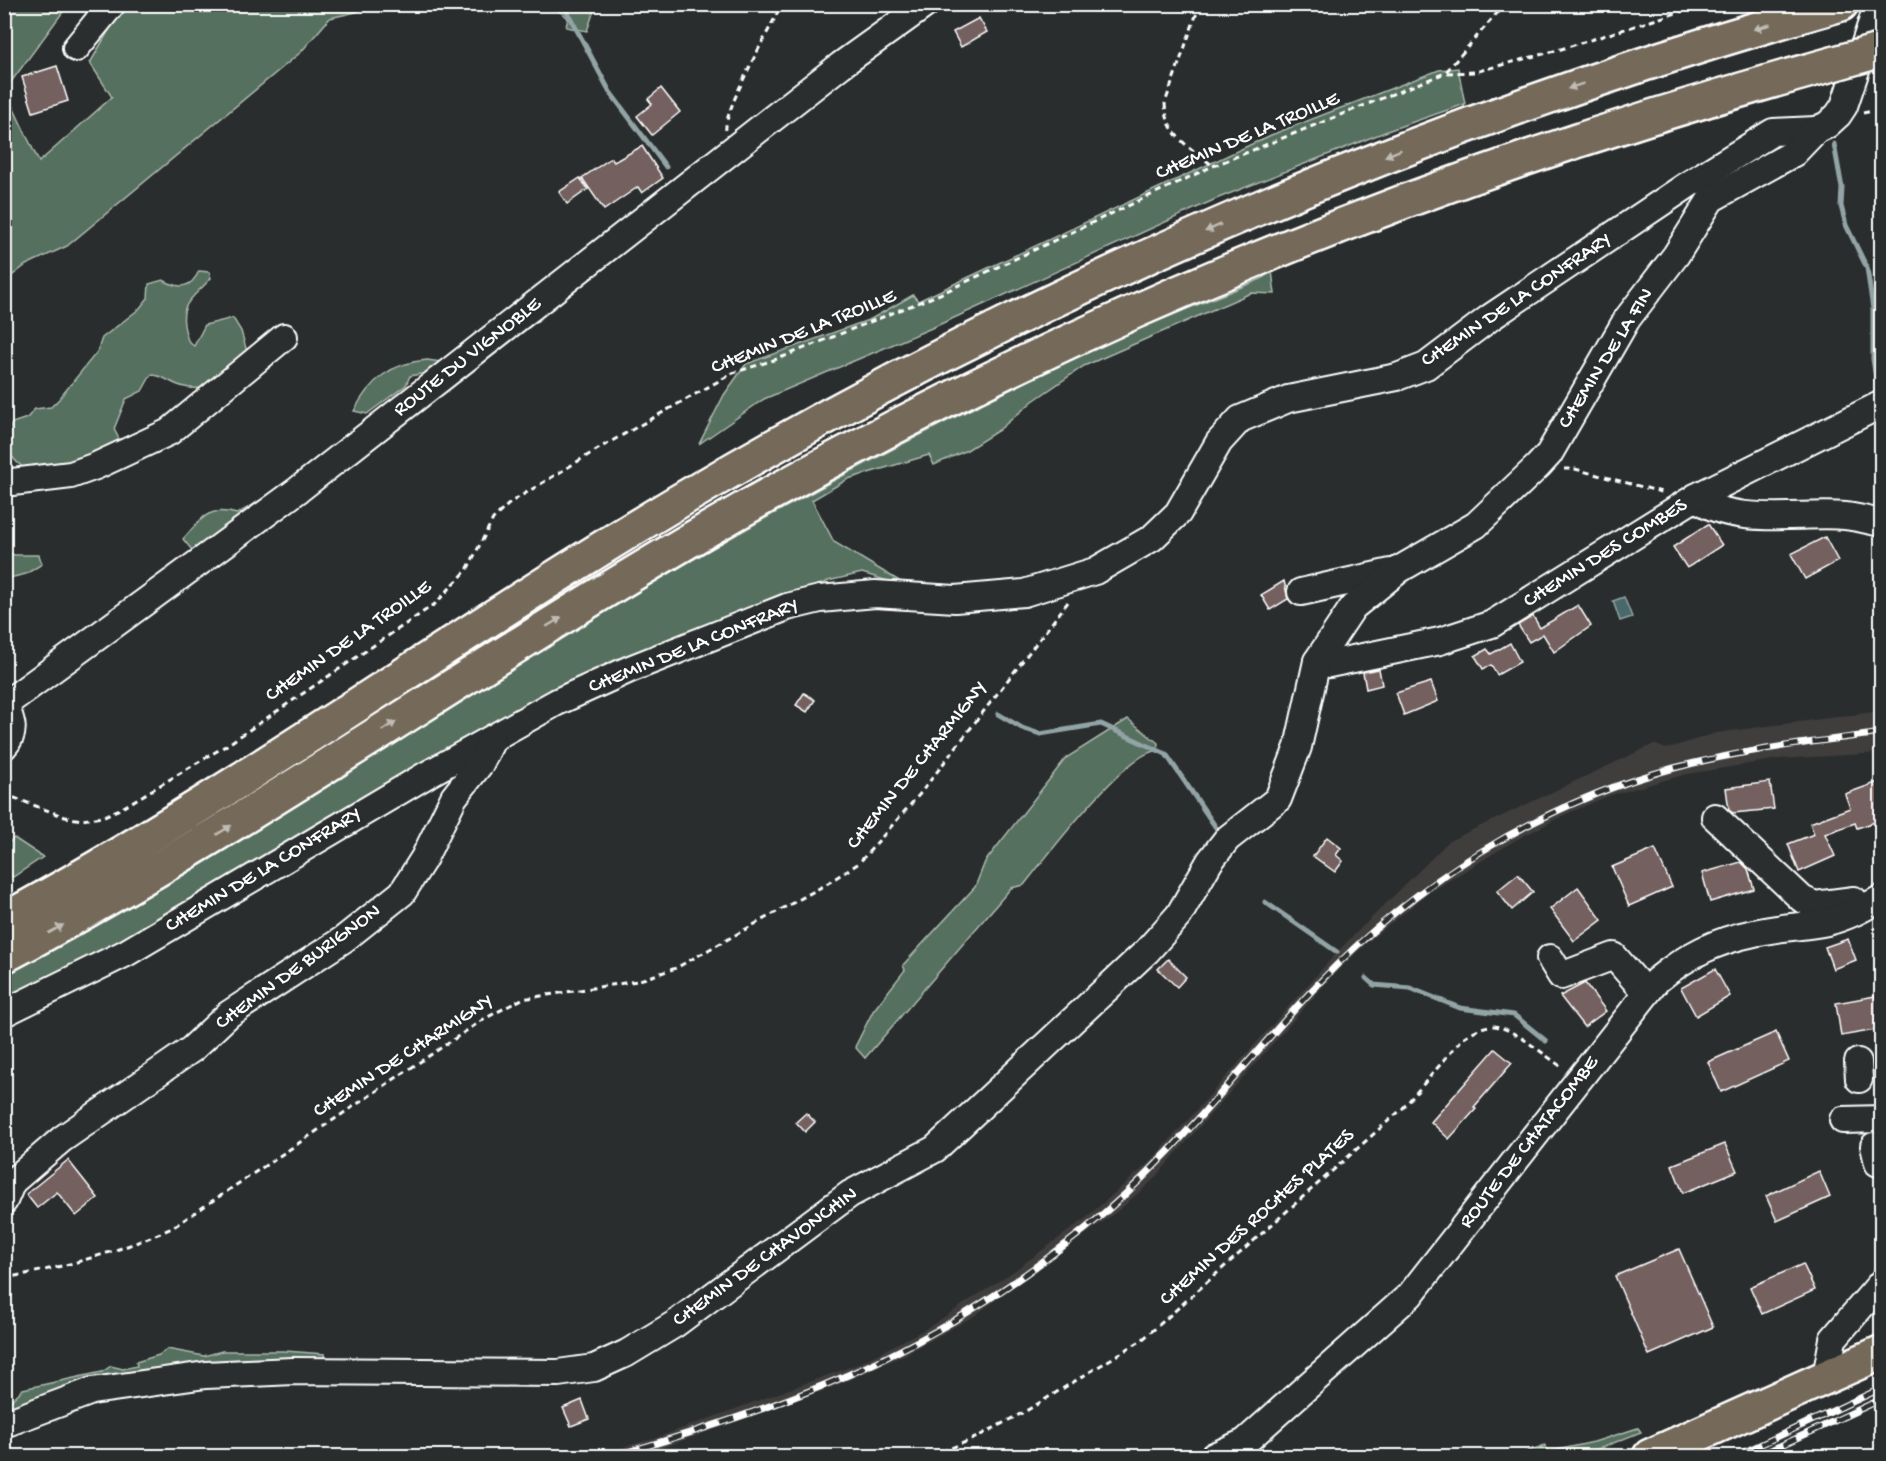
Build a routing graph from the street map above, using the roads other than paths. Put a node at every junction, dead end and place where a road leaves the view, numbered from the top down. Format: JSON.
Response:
{"nodes":[{"id":1,"x":112,"y":4,"type":"edge"},
{"id":2,"x":927,"y":4,"type":"edge"},
{"id":3,"x":1878,"y":4,"type":"edge"},
{"id":4,"x":1840,"y":5,"type":"edge"},
{"id":5,"x":76,"y":48,"type":"dead end"},
{"id":6,"x":1881,"y":50,"type":"edge"},
{"id":7,"x":1816,"y":130,"type":"junction"},
{"id":8,"x":284,"y":337,"type":"dead end"},
{"id":9,"x":1881,"y":404,"type":"edge"},
{"id":10,"x":4,"y":483,"type":"edge"},
{"id":11,"x":1696,"y":497,"type":"junction"},
{"id":12,"x":1881,"y":523,"type":"edge"},
{"id":13,"x":1400,"y":569,"type":"junction"},
{"id":14,"x":1301,"y":592,"type":"dead end"},
{"id":15,"x":1317,"y":661,"type":"junction"},
{"id":16,"x":7,"y":699,"type":"edge"},
{"id":17,"x":492,"y":740,"type":"junction"},
{"id":18,"x":4,"y":746,"type":"edge"},
{"id":19,"x":1715,"y":817,"type":"dead end"},
{"id":20,"x":1881,"y":897,"type":"edge"},
{"id":21,"x":4,"y":920,"type":"edge"},
{"id":22,"x":4,"y":956,"type":"edge"},
{"id":23,"x":1550,"y":958,"type":"dead end"},
{"id":24,"x":1646,"y":993,"type":"junction"},
{"id":25,"x":4,"y":1013,"type":"edge"},
{"id":26,"x":1881,"y":1119,"type":"edge"},
{"id":27,"x":1843,"y":1120,"type":"dead end"},
{"id":28,"x":4,"y":1201,"type":"edge"},
{"id":29,"x":1881,"y":1282,"type":"edge"},
{"id":30,"x":1881,"y":1352,"type":"edge"},
{"id":31,"x":1826,"y":1377,"type":"junction"},
{"id":32,"x":4,"y":1424,"type":"edge"},
{"id":33,"x":1214,"y":1456,"type":"edge"},
{"id":34,"x":1650,"y":1456,"type":"edge"}],
"edges":[{"from":1,"to":5,"type":"street"},
{"from":2,"to":16,"type":"street","name":"ROUTE DU VIGNOBLE"},
{"from":3,"to":7,"type":"street","name":"CHEMIN DE LA FIN"},
{"from":4,"to":21,"type":"main road","one_way":true},
{"from":22,"to":6,"type":"main road","one_way":true,"bridge":true},
{"from":7,"to":13,"type":"street","name":"CHEMIN DE LA FIN"},
{"from":7,"to":17,"type":"street","name":"CHEMIN DE LA CONFRARY"},
{"from":8,"to":10,"type":"street"},
{"from":9,"to":11,"type":"street","name":"CHEMIN DES COMBES"},
{"from":11,"to":12,"type":"street"},
{"from":11,"to":15,"type":"street","name":"CHEMIN DES COMBES"},
{"from":13,"to":14,"type":"street"},
{"from":13,"to":15,"type":"street","name":"CHEMIN DE LA FIN"},
{"from":15,"to":32,"type":"street","name":"CHEMIN DE CHAVONCHIN"},
{"from":16,"to":18,"type":"street"},
{"from":17,"to":25,"type":"street","name":"CHEMIN DE LA CONFRARY"},
{"from":17,"to":28,"type":"street","name":"CHEMIN DE BURIGNON"},
{"from":19,"to":20,"type":"street"},
{"from":20,"to":24,"type":"street","name":"ROUTE DE CHATACOMBE"},
{"from":23,"to":24,"type":"street"},
{"from":24,"to":33,"type":"street","name":"ROUTE DE CHATACOMBE"},
{"from":26,"to":27,"type":"street"},
{"from":29,"to":31,"type":"street"},
{"from":30,"to":31,"type":"main road"},
{"from":31,"to":34,"type":"main road"}]}
